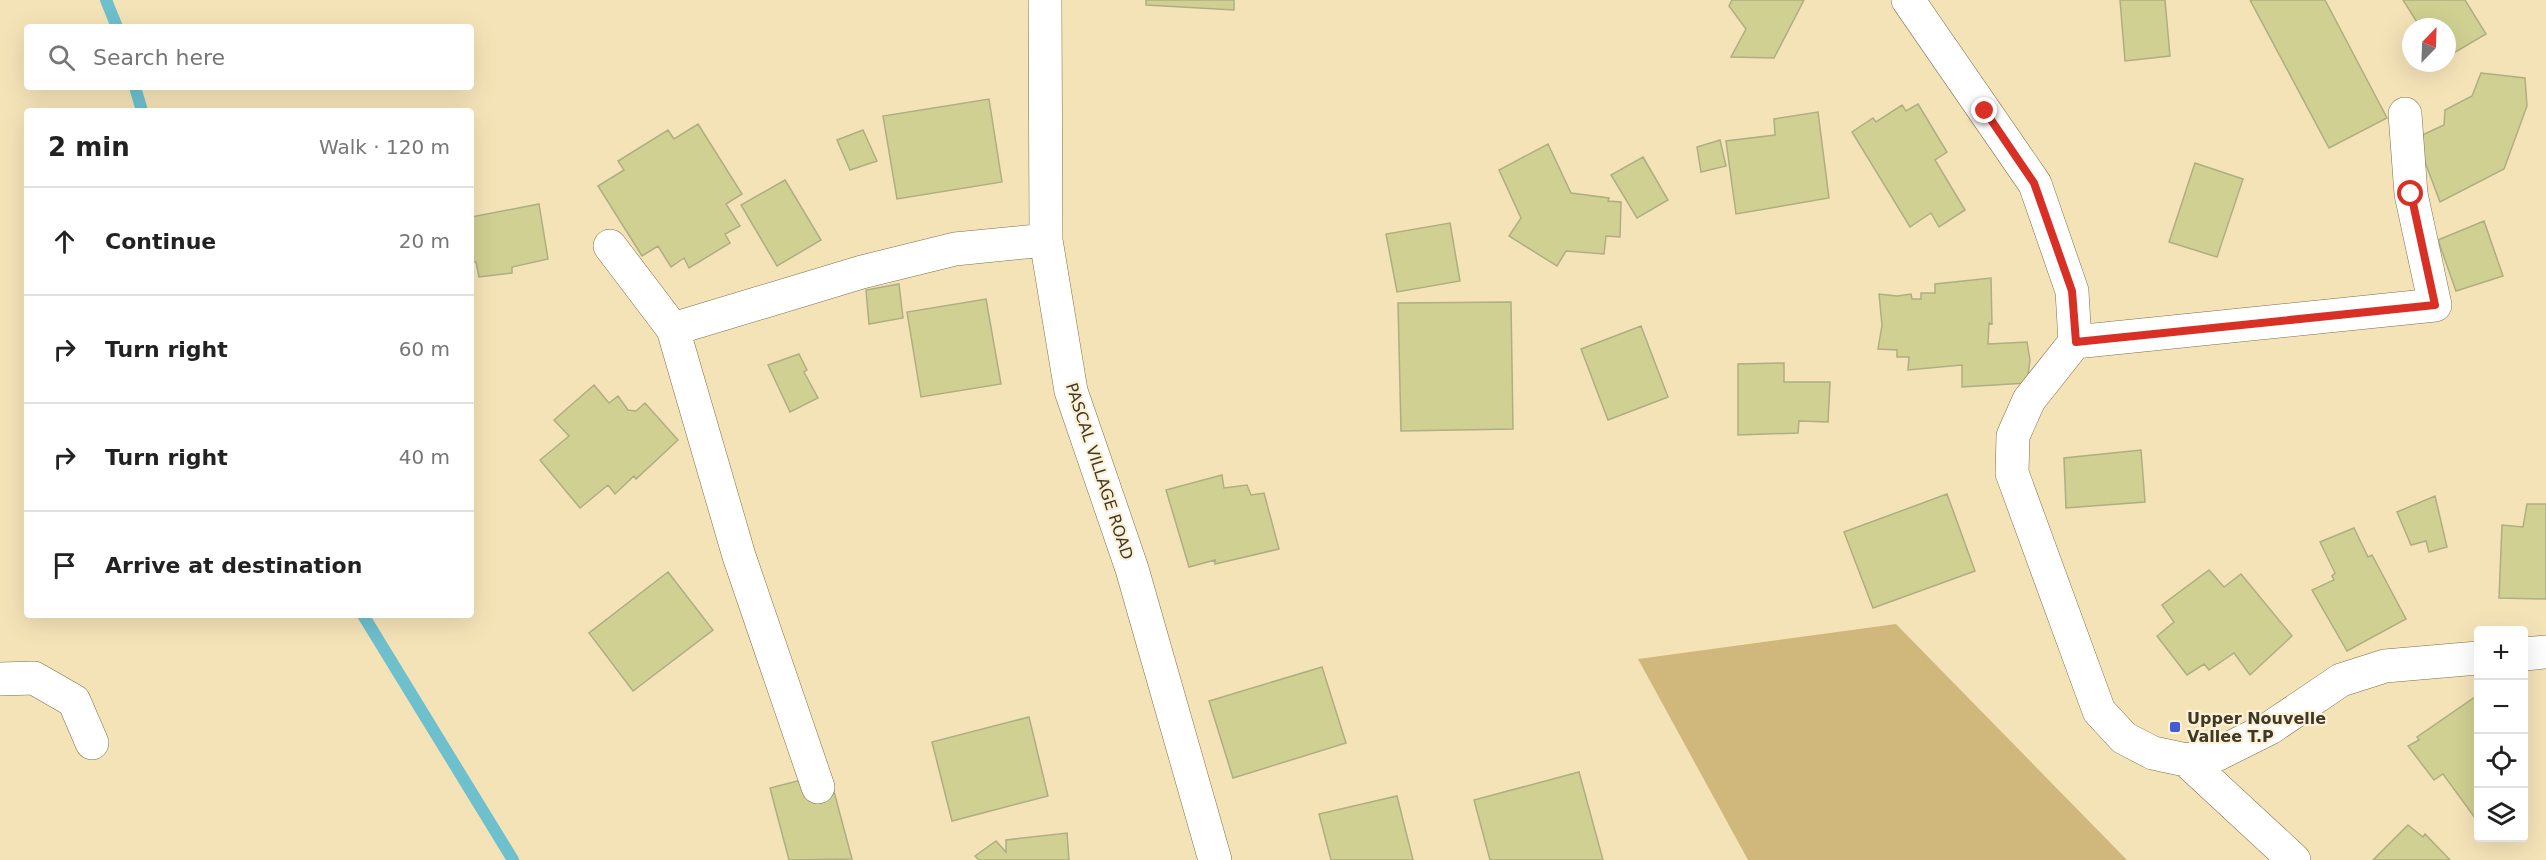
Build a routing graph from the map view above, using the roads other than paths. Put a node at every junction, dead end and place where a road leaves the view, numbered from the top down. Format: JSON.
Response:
{"nodes":[{"id":1,"x":1045,"y":0,"type":"edge"},
{"id":2,"x":1908,"y":0,"type":"edge"},
{"id":3,"x":2405,"y":114,"type":"dead end"},
{"id":4,"x":1046,"y":240,"type":"junction"},
{"id":5,"x":610,"y":246,"type":"dead end"},
{"id":6,"x":673,"y":329,"type":"junction"},
{"id":7,"x":2076,"y":342,"type":"junction"},
{"id":8,"x":2546,"y":652,"type":"edge"},
{"id":9,"x":2528,"y":654,"type":"edge"},
{"id":10,"x":2474,"y":658,"type":"edge"},
{"id":11,"x":0,"y":679,"type":"edge"},
{"id":12,"x":92,"y":743,"type":"dead end"},
{"id":13,"x":2186,"y":760,"type":"junction"},
{"id":14,"x":818,"y":788,"type":"dead end"},
{"id":15,"x":1215,"y":860,"type":"edge"},
{"id":16,"x":2294,"y":860,"type":"edge"}],
"edges":[{"from":1,"to":4,"type":"street","name":"PASCAL VILLAGE ROAD"},
{"from":2,"to":7,"type":"street"},
{"from":3,"to":7,"type":"street"},
{"from":4,"to":6,"type":"street"},
{"from":4,"to":15,"type":"street","name":"PASCAL VILLAGE ROAD"},
{"from":5,"to":6,"type":"street"},
{"from":6,"to":14,"type":"street"},
{"from":7,"to":13,"type":"street"},
{"from":8,"to":9,"type":"street"},
{"from":10,"to":13,"type":"street"},
{"from":11,"to":12,"type":"street"},
{"from":13,"to":16,"type":"street"}]}
